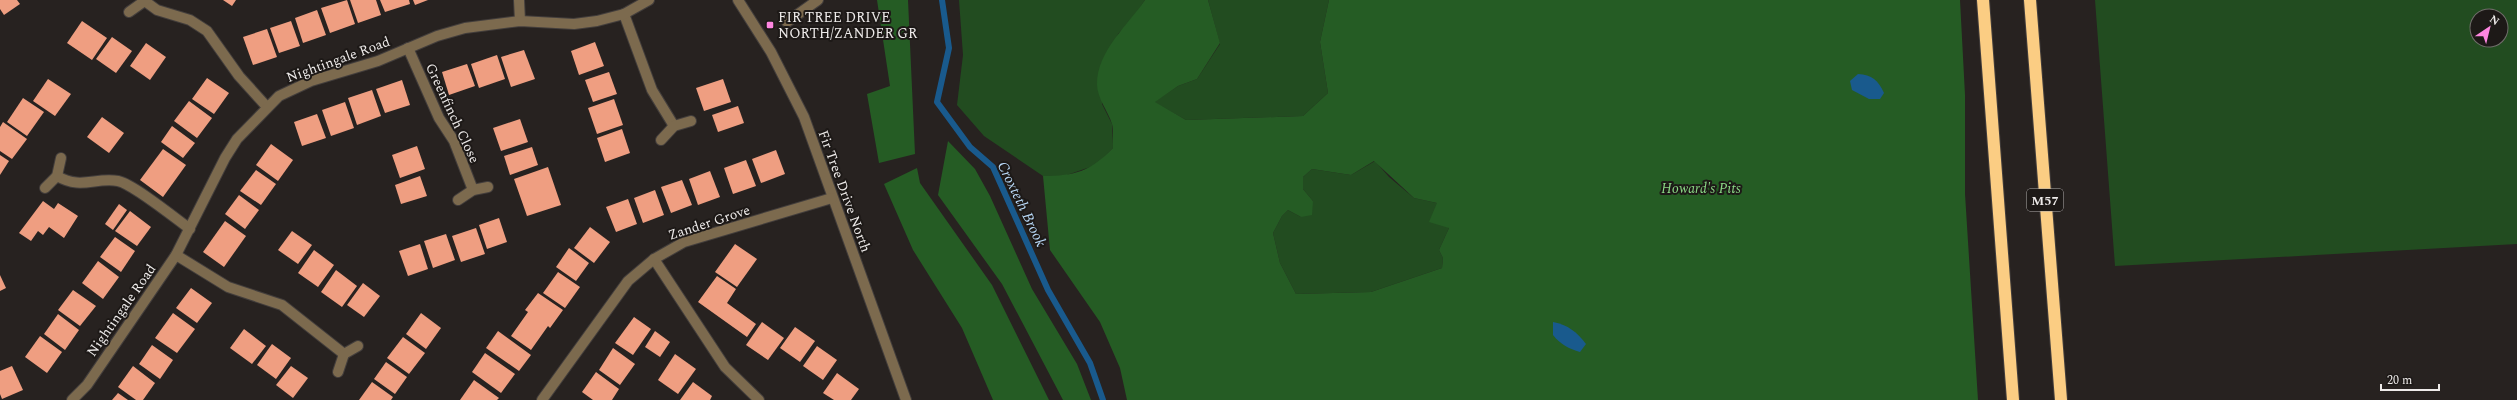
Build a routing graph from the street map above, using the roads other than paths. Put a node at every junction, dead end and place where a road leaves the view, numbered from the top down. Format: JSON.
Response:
{"nodes":[{"id":1,"x":519,"y":0,"type":"edge"},
{"id":2,"x":649,"y":0,"type":"edge"},
{"id":3,"x":738,"y":0,"type":"edge"},
{"id":4,"x":818,"y":0,"type":"edge"},
{"id":5,"x":1983,"y":0,"type":"edge"},
{"id":6,"x":2030,"y":0,"type":"edge"},
{"id":7,"x":146,"y":1,"type":"edge"},
{"id":8,"x":129,"y":12,"type":"dead end"},
{"id":9,"x":624,"y":14,"type":"junction"},
{"id":10,"x":520,"y":21,"type":"junction"},
{"id":11,"x":787,"y":22,"type":"dead end"},
{"id":12,"x":408,"y":48,"type":"junction"},
{"id":13,"x":267,"y":107,"type":"junction"},
{"id":14,"x":691,"y":121,"type":"dead end"},
{"id":15,"x":674,"y":126,"type":"junction"},
{"id":16,"x":661,"y":140,"type":"dead end"},
{"id":17,"x":61,"y":158,"type":"dead end"},
{"id":18,"x":58,"y":176,"type":"junction"},
{"id":19,"x":488,"y":187,"type":"dead end"},
{"id":20,"x":45,"y":188,"type":"dead end"},
{"id":21,"x":473,"y":190,"type":"junction"},
{"id":22,"x":832,"y":198,"type":"junction"},
{"id":23,"x":458,"y":200,"type":"dead end"},
{"id":24,"x":190,"y":229,"type":"junction"},
{"id":25,"x":176,"y":255,"type":"junction"},
{"id":26,"x":654,"y":259,"type":"junction"},
{"id":27,"x":358,"y":346,"type":"dead end"},
{"id":28,"x":344,"y":354,"type":"junction"},
{"id":29,"x":338,"y":372,"type":"dead end"},
{"id":30,"x":72,"y":400,"type":"edge"},
{"id":31,"x":542,"y":400,"type":"edge"},
{"id":32,"x":759,"y":400,"type":"edge"},
{"id":33,"x":906,"y":400,"type":"edge"},
{"id":34,"x":2013,"y":400,"type":"edge"},
{"id":35,"x":2061,"y":400,"type":"edge"}],
"edges":[{"from":1,"to":10,"type":"street"},
{"from":2,"to":9,"type":"street","name":"Nightingale Road"},
{"from":3,"to":22,"type":"street","name":"Fir Tree Drive North"},
{"from":4,"to":11,"type":"street"},
{"from":5,"to":34,"type":"highway"},
{"from":6,"to":35,"type":"highway","number":"M57"},
{"from":7,"to":8,"type":"street"},
{"from":7,"to":13,"type":"street"},
{"from":9,"to":10,"type":"street","name":"Nightingale Road"},
{"from":9,"to":15,"type":"street"},
{"from":10,"to":12,"type":"street","name":"Nightingale Road"},
{"from":12,"to":13,"type":"street","name":"Nightingale Road"},
{"from":12,"to":21,"type":"street","name":"Greenfinch Close"},
{"from":13,"to":24,"type":"street","name":"Nightingale Road"},
{"from":14,"to":15,"type":"street"},
{"from":15,"to":16,"type":"street"},
{"from":17,"to":18,"type":"street"},
{"from":18,"to":20,"type":"street"},
{"from":18,"to":24,"type":"street"},
{"from":19,"to":21,"type":"street"},
{"from":21,"to":23,"type":"street"},
{"from":22,"to":26,"type":"street","name":"Zander Grove"},
{"from":22,"to":33,"type":"street","name":"Fir Tree Drive North"},
{"from":24,"to":25,"type":"street","name":"Nightingale Road"},
{"from":25,"to":28,"type":"street"},
{"from":25,"to":30,"type":"street","name":"Nightingale Road"},
{"from":26,"to":31,"type":"street","name":"Zander Grove"},
{"from":26,"to":32,"type":"street"},
{"from":27,"to":28,"type":"street"},
{"from":28,"to":29,"type":"street"}]}
